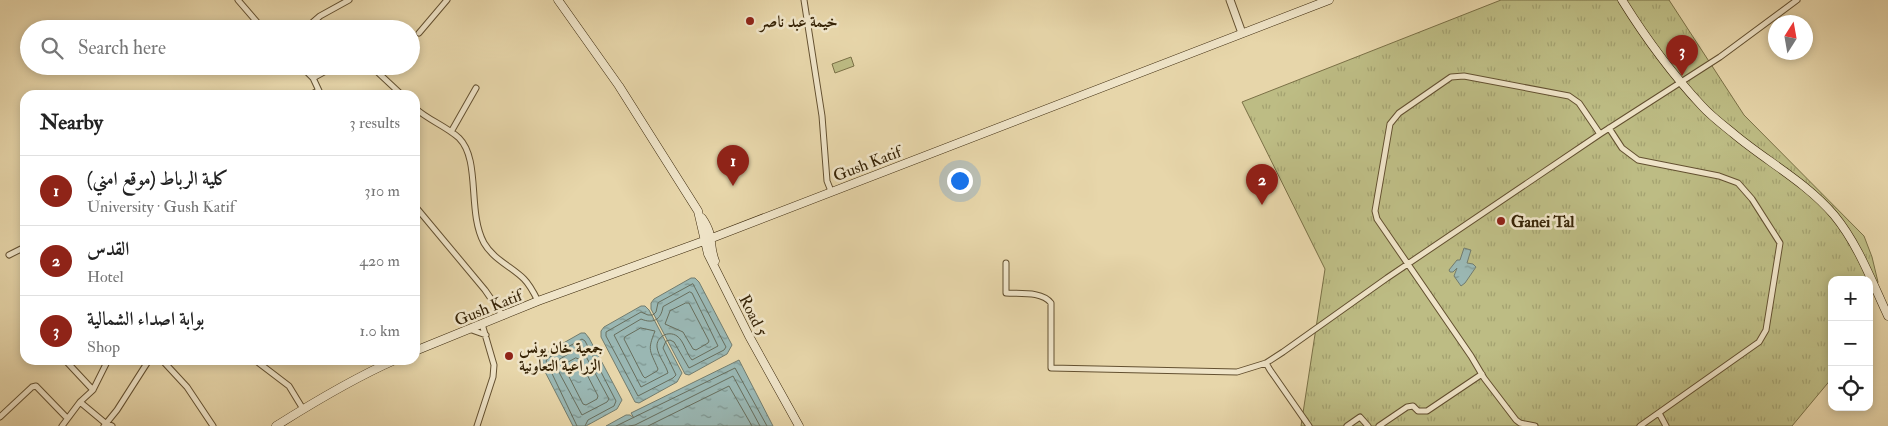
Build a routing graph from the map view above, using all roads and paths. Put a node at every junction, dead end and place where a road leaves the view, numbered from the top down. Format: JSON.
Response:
{"nodes":[{"id":1,"x":238,"y":0,"type":"edge"},
{"id":2,"x":349,"y":0,"type":"edge"},
{"id":3,"x":447,"y":0,"type":"edge"},
{"id":4,"x":558,"y":0,"type":"edge"},
{"id":5,"x":804,"y":0,"type":"edge"},
{"id":6,"x":1230,"y":0,"type":"edge"},
{"id":7,"x":1329,"y":0,"type":"edge"},
{"id":8,"x":1622,"y":0,"type":"edge"},
{"id":9,"x":1797,"y":0,"type":"edge"},
{"id":10,"x":255,"y":20,"type":"edge"},
{"id":11,"x":315,"y":20,"type":"edge"},
{"id":12,"x":420,"y":32,"type":"edge"},
{"id":13,"x":1242,"y":33,"type":"junction"},
{"id":14,"x":310,"y":75,"type":"edge"},
{"id":15,"x":318,"y":75,"type":"edge"},
{"id":16,"x":381,"y":75,"type":"edge"},
{"id":17,"x":313,"y":78,"type":"junction"},
{"id":18,"x":1681,"y":81,"type":"junction"},
{"id":19,"x":476,"y":88,"type":"dead end"},
{"id":20,"x":318,"y":90,"type":"edge"},
{"id":21,"x":397,"y":90,"type":"edge"},
{"id":22,"x":420,"y":113,"type":"edge"},
{"id":23,"x":1610,"y":128,"type":"junction"},
{"id":24,"x":451,"y":132,"type":"junction"},
{"id":25,"x":1600,"y":134,"type":"junction"},
{"id":26,"x":831,"y":191,"type":"junction"},
{"id":27,"x":698,"y":211,"type":"junction"},
{"id":28,"x":420,"y":212,"type":"edge"},
{"id":29,"x":712,"y":238,"type":"junction"},
{"id":30,"x":704,"y":241,"type":"junction"},
{"id":31,"x":20,"y":250,"type":"edge"},
{"id":32,"x":9,"y":255,"type":"dead end"},
{"id":33,"x":1006,"y":263,"type":"dead end"},
{"id":34,"x":1409,"y":265,"type":"junction"},
{"id":35,"x":720,"y":277,"type":"junction"},
{"id":36,"x":538,"y":301,"type":"junction"},
{"id":37,"x":503,"y":316,"type":"junction"},
{"id":38,"x":1888,"y":316,"type":"edge"},
{"id":39,"x":482,"y":324,"type":"junction"},
{"id":40,"x":468,"y":330,"type":"junction"},
{"id":41,"x":486,"y":335,"type":"junction"},
{"id":42,"x":420,"y":349,"type":"edge"},
{"id":43,"x":1266,"y":363,"type":"junction"},
{"id":44,"x":70,"y":365,"type":"edge"},
{"id":45,"x":106,"y":365,"type":"edge"},
{"id":46,"x":146,"y":365,"type":"edge"},
{"id":47,"x":167,"y":365,"type":"edge"},
{"id":48,"x":262,"y":365,"type":"edge"},
{"id":49,"x":384,"y":365,"type":"edge"},
{"id":50,"x":1482,"y":374,"type":"junction"},
{"id":51,"x":93,"y":390,"type":"junction"},
{"id":52,"x":80,"y":402,"type":"junction"},
{"id":53,"x":303,"y":409,"type":"junction"},
{"id":54,"x":1,"y":412,"type":"edge"},
{"id":55,"x":1659,"y":413,"type":"junction"},
{"id":56,"x":67,"y":418,"type":"junction"},
{"id":57,"x":108,"y":425,"type":"edge"},
{"id":58,"x":62,"y":426,"type":"edge"},
{"id":59,"x":213,"y":426,"type":"edge"},
{"id":60,"x":276,"y":426,"type":"edge"},
{"id":61,"x":477,"y":426,"type":"edge"},
{"id":62,"x":799,"y":426,"type":"edge"},
{"id":63,"x":1309,"y":426,"type":"edge"},
{"id":64,"x":1347,"y":426,"type":"edge"},
{"id":65,"x":1368,"y":426,"type":"edge"},
{"id":66,"x":1379,"y":426,"type":"edge"},
{"id":67,"x":1535,"y":426,"type":"edge"},
{"id":68,"x":1640,"y":426,"type":"edge"},
{"id":69,"x":1666,"y":426,"type":"edge"}],
"edges":[{"from":1,"to":10,"type":"street"},
{"from":2,"to":11,"type":"street"},
{"from":3,"to":12,"type":"street"},
{"from":4,"to":27,"type":"main road","name":"Road 5"},
{"from":5,"to":26,"type":"street"},
{"from":6,"to":13,"type":"street"},
{"from":7,"to":13,"type":"main road","name":"Gush Katif"},
{"from":8,"to":18,"type":"main road"},
{"from":9,"to":18,"type":"street"},
{"from":13,"to":26,"type":"main road","name":"Gush Katif"},
{"from":14,"to":17,"type":"street"},
{"from":15,"to":17,"type":"street"},
{"from":16,"to":21,"type":"street"},
{"from":17,"to":20,"type":"street"},
{"from":18,"to":23,"type":"street"},
{"from":18,"to":38,"type":"main road"},
{"from":19,"to":24,"type":"street"},
{"from":22,"to":24,"type":"street"},
{"from":23,"to":25,"type":"street"},
{"from":23,"to":55,"type":"street"},
{"from":24,"to":36,"type":"street"},
{"from":25,"to":34,"type":"street"},
{"from":25,"to":34,"type":"street"},
{"from":26,"to":29,"type":"main road","name":"Gush Katif"},
{"from":27,"to":29,"type":"main road","name":"Road 5"},
{"from":27,"to":30,"type":"main road"},
{"from":28,"to":37,"type":"street"},
{"from":29,"to":30,"type":"main road","name":"Gush Katif"},
{"from":29,"to":35,"type":"main road","name":"Road 5"},
{"from":30,"to":35,"type":"main road"},
{"from":30,"to":36,"type":"main road","name":"Gush Katif"},
{"from":31,"to":32,"type":"street"},
{"from":33,"to":43,"type":"street"},
{"from":34,"to":43,"type":"street"},
{"from":34,"to":50,"type":"street"},
{"from":35,"to":62,"type":"main road","name":"Road 5"},
{"from":36,"to":37,"type":"main road","name":"Gush Katif"},
{"from":37,"to":39,"type":"main road","name":"Gush Katif"},
{"from":39,"to":40,"type":"main road","name":"Gush Katif"},
{"from":39,"to":41,"type":"street"},
{"from":40,"to":41,"type":"street"},
{"from":40,"to":42,"type":"main road","name":"Gush Katif"},
{"from":41,"to":61,"type":"street"},
{"from":43,"to":63,"type":"street"},
{"from":44,"to":51,"type":"street"},
{"from":45,"to":51,"type":"street"},
{"from":46,"to":57,"type":"street"},
{"from":47,"to":59,"type":"street"},
{"from":48,"to":53,"type":"street"},
{"from":49,"to":53,"type":"main road"},
{"from":50,"to":66,"type":"street"},
{"from":50,"to":67,"type":"street"},
{"from":51,"to":52,"type":"street"},
{"from":52,"to":56,"type":"street"},
{"from":52,"to":57,"type":"street"},
{"from":53,"to":60,"type":"main road"},
{"from":54,"to":56,"type":"street"},
{"from":55,"to":68,"type":"street"},
{"from":55,"to":69,"type":"street"},
{"from":56,"to":58,"type":"street"},
{"from":64,"to":65,"type":"street"}]}
